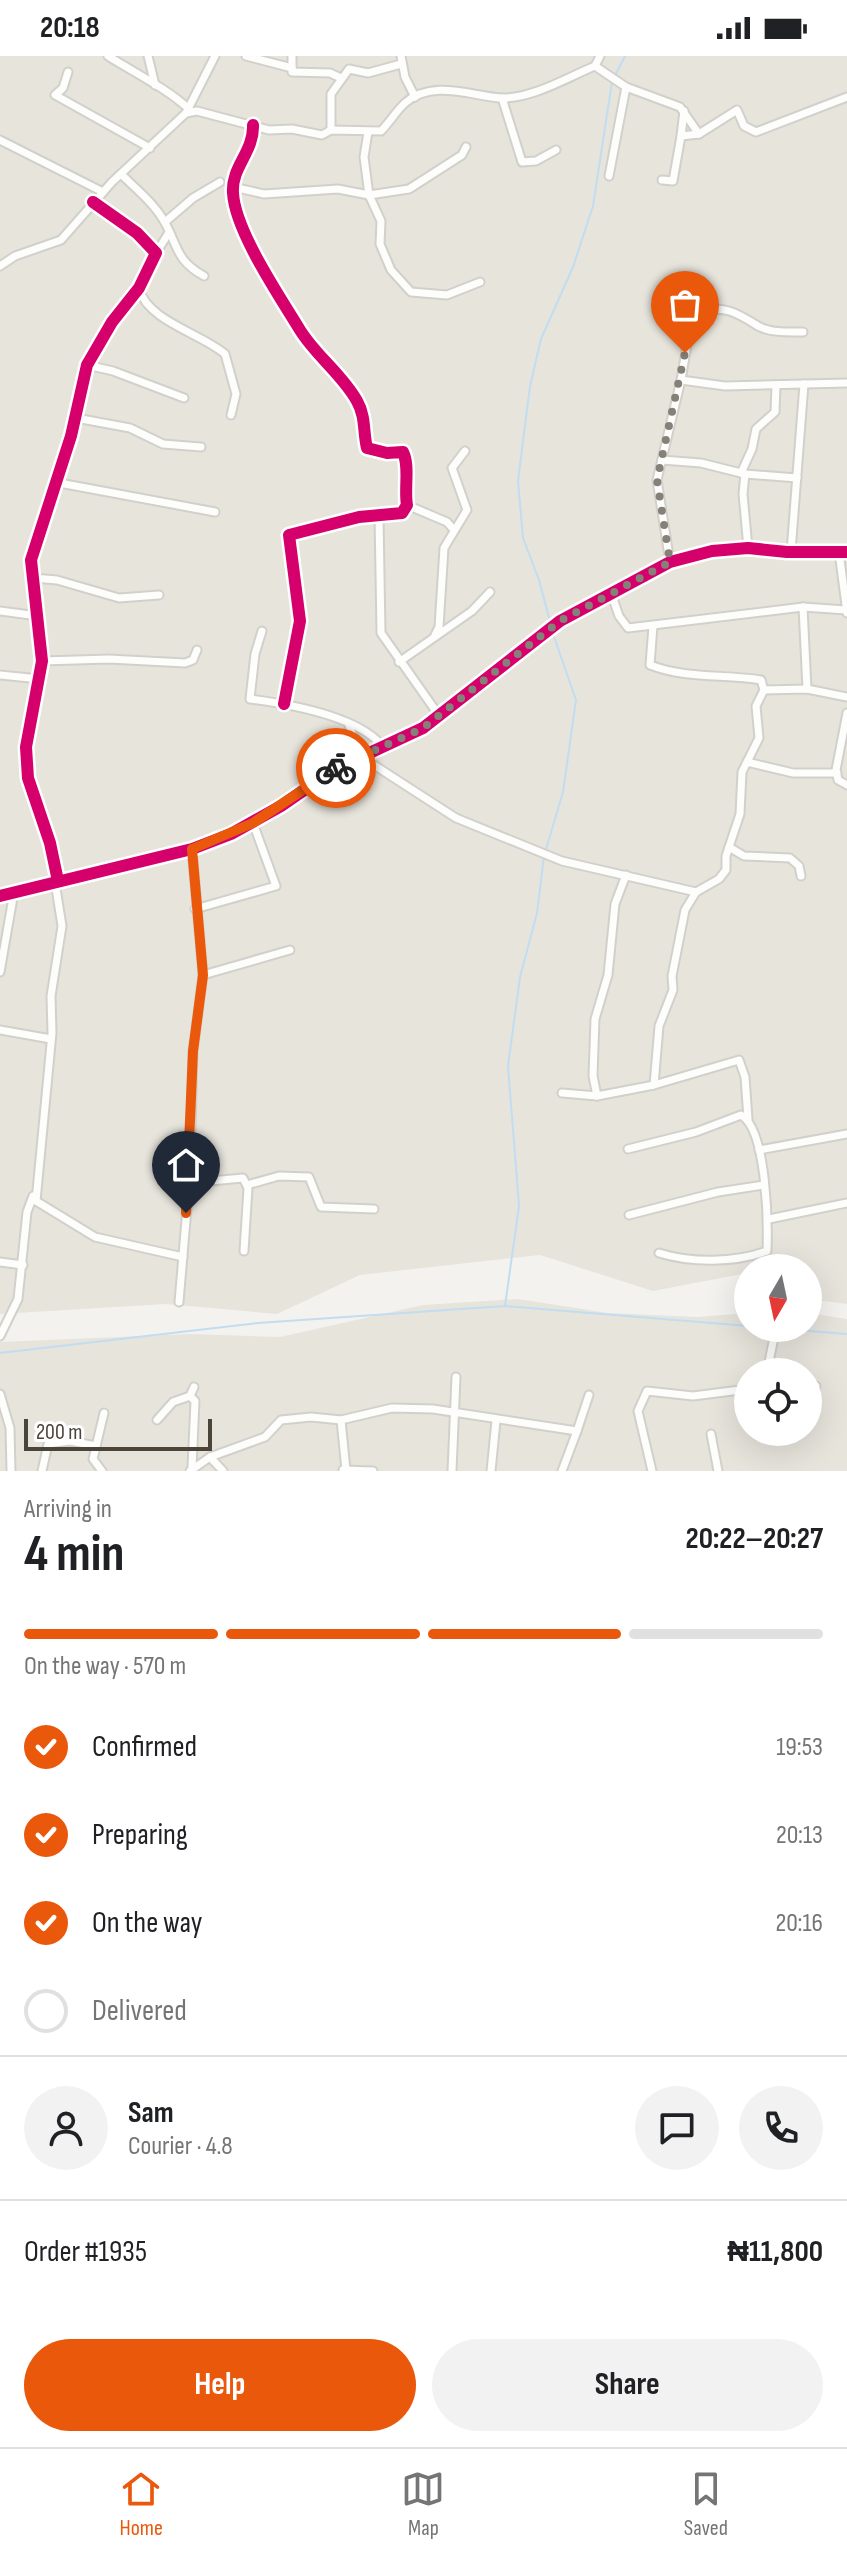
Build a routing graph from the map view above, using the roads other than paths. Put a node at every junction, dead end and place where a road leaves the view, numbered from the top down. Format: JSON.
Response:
{"nodes":[{"id":1,"x":108,"y":56,"type":"edge"},
{"id":2,"x":148,"y":56,"type":"edge"},
{"id":3,"x":215,"y":56,"type":"edge"},
{"id":4,"x":246,"y":56,"type":"edge"},
{"id":5,"x":292,"y":56,"type":"edge"},
{"id":6,"x":600,"y":56,"type":"edge"},
{"id":7,"x":401,"y":60,"type":"edge"},
{"id":8,"x":595,"y":66,"type":"junction"},
{"id":9,"x":292,"y":68,"type":"junction"},
{"id":10,"x":68,"y":72,"type":"dead end"},
{"id":11,"x":341,"y":78,"type":"junction"},
{"id":12,"x":156,"y":87,"type":"junction"},
{"id":13,"x":626,"y":87,"type":"junction"},
{"id":14,"x":415,"y":97,"type":"junction"},
{"id":15,"x":847,"y":97,"type":"edge"},
{"id":16,"x":502,"y":98,"type":"junction"},
{"id":17,"x":191,"y":109,"type":"junction"},
{"id":18,"x":684,"y":111,"type":"junction"},
{"id":19,"x":253,"y":125,"type":"junction"},
{"id":20,"x":331,"y":130,"type":"junction"},
{"id":21,"x":368,"y":132,"type":"junction"},
{"id":22,"x":699,"y":134,"type":"junction"},
{"id":23,"x":681,"y":136,"type":"junction"},
{"id":24,"x":0,"y":140,"type":"edge"},
{"id":25,"x":466,"y":147,"type":"dead end"},
{"id":26,"x":150,"y":148,"type":"junction"},
{"id":27,"x":556,"y":150,"type":"dead end"},
{"id":28,"x":121,"y":174,"type":"junction"},
{"id":29,"x":609,"y":176,"type":"dead end"},
{"id":30,"x":662,"y":180,"type":"dead end"},
{"id":31,"x":220,"y":182,"type":"dead end"},
{"id":32,"x":233,"y":187,"type":"junction"},
{"id":33,"x":103,"y":192,"type":"junction"},
{"id":34,"x":369,"y":195,"type":"junction"},
{"id":35,"x":93,"y":202,"type":"junction"},
{"id":36,"x":165,"y":222,"type":"junction"},
{"id":37,"x":168,"y":234,"type":"junction"},
{"id":38,"x":156,"y":253,"type":"junction"},
{"id":39,"x":0,"y":266,"type":"edge"},
{"id":40,"x":204,"y":276,"type":"dead end"},
{"id":41,"x":480,"y":282,"type":"dead end"},
{"id":42,"x":139,"y":288,"type":"junction"},
{"id":43,"x":803,"y":332,"type":"dead end"},
{"id":44,"x":87,"y":365,"type":"junction"},
{"id":45,"x":681,"y":380,"type":"junction"},
{"id":46,"x":847,"y":383,"type":"edge"},
{"id":47,"x":804,"y":384,"type":"junction"},
{"id":48,"x":776,"y":385,"type":"junction"},
{"id":49,"x":184,"y":398,"type":"dead end"},
{"id":50,"x":231,"y":415,"type":"dead end"},
{"id":51,"x":76,"y":418,"type":"junction"},
{"id":52,"x":201,"y":447,"type":"dead end"},
{"id":53,"x":465,"y":451,"type":"dead end"},
{"id":54,"x":662,"y":460,"type":"junction"},
{"id":55,"x":743,"y":473,"type":"junction"},
{"id":56,"x":797,"y":478,"type":"junction"},
{"id":57,"x":54,"y":482,"type":"junction"},
{"id":58,"x":407,"y":505,"type":"junction"},
{"id":59,"x":215,"y":512,"type":"dead end"},
{"id":60,"x":379,"y":516,"type":"junction"},
{"id":61,"x":454,"y":530,"type":"junction"},
{"id":62,"x":748,"y":548,"type":"junction"},
{"id":63,"x":791,"y":552,"type":"junction"},
{"id":64,"x":843,"y":552,"type":"edge"},
{"id":65,"x":670,"y":562,"type":"junction"},
{"id":66,"x":33,"y":578,"type":"junction"},
{"id":67,"x":490,"y":592,"type":"dead end"},
{"id":68,"x":611,"y":593,"type":"junction"},
{"id":69,"x":159,"y":595,"type":"dead end"},
{"id":70,"x":803,"y":607,"type":"junction"},
{"id":71,"x":0,"y":611,"type":"edge"},
{"id":72,"x":847,"y":612,"type":"edge"},
{"id":73,"x":38,"y":616,"type":"junction"},
{"id":74,"x":653,"y":626,"type":"junction"},
{"id":75,"x":262,"y":631,"type":"dead end"},
{"id":76,"x":435,"y":635,"type":"junction"},
{"id":77,"x":197,"y":650,"type":"dead end"},
{"id":78,"x":42,"y":661,"type":"junction"},
{"id":79,"x":399,"y":662,"type":"junction"},
{"id":80,"x":0,"y":675,"type":"edge"},
{"id":81,"x":40,"y":679,"type":"junction"},
{"id":82,"x":807,"y":689,"type":"junction"},
{"id":83,"x":764,"y":690,"type":"junction"},
{"id":84,"x":847,"y":697,"type":"edge"},
{"id":85,"x":284,"y":704,"type":"junction"},
{"id":86,"x":847,"y":713,"type":"edge"},
{"id":87,"x":440,"y":717,"type":"junction"},
{"id":88,"x":349,"y":725,"type":"junction"},
{"id":89,"x":383,"y":747,"type":"junction"},
{"id":90,"x":360,"y":756,"type":"junction"},
{"id":91,"x":747,"y":762,"type":"junction"},
{"id":92,"x":837,"y":773,"type":"junction"},
{"id":93,"x":847,"y":785,"type":"edge"},
{"id":94,"x":253,"y":823,"type":"junction"},
{"id":95,"x":729,"y":847,"type":"junction"},
{"id":96,"x":192,"y":849,"type":"junction"},
{"id":97,"x":626,"y":875,"type":"junction"},
{"id":98,"x":801,"y":876,"type":"dead end"},
{"id":99,"x":56,"y":882,"type":"junction"},
{"id":100,"x":14,"y":892,"type":"junction"},
{"id":101,"x":696,"y":892,"type":"junction"},
{"id":102,"x":0,"y":896,"type":"edge"},
{"id":103,"x":195,"y":909,"type":"junction"},
{"id":104,"x":290,"y":950,"type":"dead end"},
{"id":105,"x":0,"y":972,"type":"edge"},
{"id":106,"x":203,"y":975,"type":"junction"},
{"id":107,"x":0,"y":1030,"type":"edge"},
{"id":108,"x":51,"y":1039,"type":"junction"},
{"id":109,"x":654,"y":1085,"type":"junction"},
{"id":110,"x":562,"y":1093,"type":"dead end"},
{"id":111,"x":597,"y":1096,"type":"junction"},
{"id":112,"x":748,"y":1121,"type":"junction"},
{"id":113,"x":847,"y":1134,"type":"edge"},
{"id":114,"x":628,"y":1149,"type":"dead end"},
{"id":115,"x":759,"y":1150,"type":"junction"},
{"id":116,"x":188,"y":1183,"type":"junction"},
{"id":117,"x":247,"y":1185,"type":"junction"},
{"id":118,"x":764,"y":1185,"type":"junction"},
{"id":119,"x":34,"y":1194,"type":"junction"},
{"id":120,"x":847,"y":1203,"type":"edge"},
{"id":121,"x":374,"y":1209,"type":"dead end"},
{"id":122,"x":629,"y":1215,"type":"dead end"},
{"id":123,"x":769,"y":1219,"type":"junction"},
{"id":124,"x":244,"y":1251,"type":"dead end"},
{"id":125,"x":659,"y":1253,"type":"dead end"},
{"id":126,"x":183,"y":1257,"type":"junction"},
{"id":127,"x":0,"y":1262,"type":"edge"},
{"id":128,"x":23,"y":1265,"type":"junction"},
{"id":129,"x":179,"y":1302,"type":"dead end"},
{"id":130,"x":0,"y":1336,"type":"edge"},
{"id":131,"x":456,"y":1377,"type":"dead end"},
{"id":132,"x":194,"y":1387,"type":"dead end"},
{"id":133,"x":734,"y":1391,"type":"edge"},
{"id":134,"x":0,"y":1394,"type":"edge"},
{"id":135,"x":589,"y":1395,"type":"dead end"},
{"id":136,"x":190,"y":1396,"type":"junction"},
{"id":137,"x":104,"y":1413,"type":"dead end"},
{"id":138,"x":454,"y":1414,"type":"junction"},
{"id":139,"x":157,"y":1420,"type":"dead end"},
{"id":140,"x":341,"y":1420,"type":"junction"},
{"id":141,"x":496,"y":1421,"type":"junction"},
{"id":142,"x":577,"y":1431,"type":"junction"},
{"id":143,"x":711,"y":1434,"type":"dead end"},
{"id":144,"x":96,"y":1446,"type":"junction"},
{"id":145,"x":210,"y":1457,"type":"junction"},
{"id":146,"x":191,"y":1469,"type":"edge"},
{"id":147,"x":343,"y":1470,"type":"edge"},
{"id":148,"x":11,"y":1471,"type":"edge"},
{"id":149,"x":42,"y":1471,"type":"edge"},
{"id":150,"x":102,"y":1471,"type":"edge"},
{"id":151,"x":223,"y":1471,"type":"edge"},
{"id":152,"x":373,"y":1471,"type":"edge"},
{"id":153,"x":452,"y":1471,"type":"edge"},
{"id":154,"x":491,"y":1471,"type":"edge"},
{"id":155,"x":562,"y":1471,"type":"edge"},
{"id":156,"x":652,"y":1471,"type":"edge"},
{"id":157,"x":718,"y":1471,"type":"edge"}],
"edges":[{"from":1,"to":12,"type":"street"},
{"from":2,"to":12,"type":"street"},
{"from":3,"to":17,"type":"street"},
{"from":4,"to":9,"type":"street"},
{"from":5,"to":9,"type":"street"},
{"from":6,"to":8,"type":"street"},
{"from":7,"to":11,"type":"street"},
{"from":7,"to":14,"type":"street"},
{"from":8,"to":13,"type":"street"},
{"from":8,"to":16,"type":"street"},
{"from":9,"to":11,"type":"street"},
{"from":10,"to":26,"type":"street"},
{"from":11,"to":20,"type":"street"},
{"from":12,"to":17,"type":"street"},
{"from":13,"to":18,"type":"street"},
{"from":13,"to":29,"type":"street"},
{"from":14,"to":16,"type":"street"},
{"from":14,"to":21,"type":"street"},
{"from":15,"to":22,"type":"street"},
{"from":16,"to":27,"type":"street"},
{"from":17,"to":19,"type":"street"},
{"from":17,"to":26,"type":"street"},
{"from":18,"to":22,"type":"street"},
{"from":18,"to":23,"type":"street"},
{"from":19,"to":20,"type":"street"},
{"from":19,"to":32,"type":"street"},
{"from":20,"to":21,"type":"street"},
{"from":21,"to":34,"type":"street"},
{"from":22,"to":23,"type":"street"},
{"from":23,"to":30,"type":"street"},
{"from":24,"to":33,"type":"street"},
{"from":25,"to":34,"type":"street"},
{"from":26,"to":28,"type":"street"},
{"from":28,"to":33,"type":"street"},
{"from":28,"to":36,"type":"street"},
{"from":31,"to":36,"type":"street"},
{"from":32,"to":34,"type":"street"},
{"from":32,"to":58,"type":"street"},
{"from":33,"to":35,"type":"street"},
{"from":34,"to":41,"type":"street"},
{"from":35,"to":38,"type":"street"},
{"from":35,"to":39,"type":"street"},
{"from":36,"to":37,"type":"street"},
{"from":37,"to":38,"type":"street"},
{"from":37,"to":40,"type":"street"},
{"from":38,"to":42,"type":"street"},
{"from":42,"to":44,"type":"street"},
{"from":42,"to":50,"type":"street"},
{"from":43,"to":45,"type":"street"},
{"from":44,"to":49,"type":"street"},
{"from":44,"to":51,"type":"street"},
{"from":45,"to":48,"type":"street"},
{"from":45,"to":54,"type":"street"},
{"from":46,"to":47,"type":"street"},
{"from":47,"to":48,"type":"street"},
{"from":47,"to":56,"type":"street"},
{"from":48,"to":55,"type":"street"},
{"from":51,"to":52,"type":"street"},
{"from":51,"to":57,"type":"street"},
{"from":53,"to":61,"type":"street"},
{"from":54,"to":55,"type":"street"},
{"from":54,"to":65,"type":"street"},
{"from":55,"to":56,"type":"street"},
{"from":55,"to":62,"type":"street"},
{"from":56,"to":63,"type":"street"},
{"from":57,"to":59,"type":"street"},
{"from":57,"to":66,"type":"street"},
{"from":58,"to":60,"type":"street"},
{"from":58,"to":61,"type":"street"},
{"from":60,"to":79,"type":"street"},
{"from":60,"to":85,"type":"street"},
{"from":61,"to":76,"type":"street"},
{"from":62,"to":63,"type":"street"},
{"from":62,"to":65,"type":"street"},
{"from":63,"to":64,"type":"street"},
{"from":64,"to":72,"type":"street"},
{"from":65,"to":68,"type":"street"},
{"from":66,"to":69,"type":"street"},
{"from":66,"to":73,"type":"street"},
{"from":67,"to":76,"type":"street"},
{"from":68,"to":74,"type":"street"},
{"from":68,"to":87,"type":"street"},
{"from":70,"to":72,"type":"street"},
{"from":70,"to":74,"type":"street"},
{"from":70,"to":82,"type":"street"},
{"from":71,"to":73,"type":"street"},
{"from":73,"to":78,"type":"street"},
{"from":74,"to":83,"type":"street"},
{"from":75,"to":85,"type":"street"},
{"from":76,"to":79,"type":"street"},
{"from":77,"to":78,"type":"street"},
{"from":78,"to":81,"type":"street"},
{"from":79,"to":87,"type":"street"},
{"from":80,"to":81,"type":"street"},
{"from":81,"to":99,"type":"street"},
{"from":82,"to":83,"type":"street"},
{"from":82,"to":84,"type":"street"},
{"from":83,"to":91,"type":"street"},
{"from":85,"to":88,"type":"street"},
{"from":86,"to":92,"type":"street"},
{"from":87,"to":89,"type":"street"},
{"from":88,"to":89,"type":"street"},
{"from":88,"to":90,"type":"street"},
{"from":89,"to":90,"type":"street"},
{"from":90,"to":94,"type":"street"},
{"from":90,"to":97,"type":"street"},
{"from":91,"to":92,"type":"street"},
{"from":91,"to":95,"type":"street"},
{"from":92,"to":93,"type":"street"},
{"from":94,"to":96,"type":"street"},
{"from":94,"to":103,"type":"street"},
{"from":95,"to":98,"type":"street"},
{"from":95,"to":101,"type":"street"},
{"from":96,"to":99,"type":"street"},
{"from":96,"to":103,"type":"street"},
{"from":97,"to":101,"type":"street"},
{"from":97,"to":111,"type":"street"},
{"from":99,"to":100,"type":"street"},
{"from":99,"to":108,"type":"street"},
{"from":100,"to":102,"type":"street"},
{"from":100,"to":105,"type":"street"},
{"from":101,"to":109,"type":"street"},
{"from":103,"to":106,"type":"street"},
{"from":104,"to":106,"type":"street"},
{"from":106,"to":116,"type":"street"},
{"from":107,"to":108,"type":"street"},
{"from":108,"to":119,"type":"street"},
{"from":109,"to":111,"type":"street"},
{"from":109,"to":112,"type":"street"},
{"from":110,"to":111,"type":"street"},
{"from":112,"to":114,"type":"street"},
{"from":112,"to":115,"type":"street"},
{"from":113,"to":115,"type":"street"},
{"from":115,"to":118,"type":"street"},
{"from":116,"to":117,"type":"street"},
{"from":116,"to":126,"type":"street"},
{"from":117,"to":121,"type":"street"},
{"from":117,"to":124,"type":"street"},
{"from":118,"to":122,"type":"street"},
{"from":118,"to":123,"type":"street"},
{"from":119,"to":126,"type":"street"},
{"from":119,"to":128,"type":"street"},
{"from":120,"to":123,"type":"street"},
{"from":123,"to":125,"type":"street"},
{"from":126,"to":129,"type":"street"},
{"from":127,"to":128,"type":"street"},
{"from":128,"to":130,"type":"street"},
{"from":131,"to":138,"type":"street"},
{"from":132,"to":136,"type":"street"},
{"from":133,"to":156,"type":"street"},
{"from":134,"to":148,"type":"street"},
{"from":135,"to":142,"type":"street"},
{"from":136,"to":139,"type":"street"},
{"from":136,"to":146,"type":"street"},
{"from":137,"to":144,"type":"street"},
{"from":138,"to":140,"type":"street"},
{"from":138,"to":141,"type":"street"},
{"from":138,"to":153,"type":"street"},
{"from":140,"to":145,"type":"street"},
{"from":140,"to":147,"type":"street"},
{"from":141,"to":142,"type":"street"},
{"from":141,"to":154,"type":"street"},
{"from":142,"to":155,"type":"street"},
{"from":143,"to":157,"type":"street"},
{"from":144,"to":149,"type":"street"},
{"from":144,"to":150,"type":"street"},
{"from":145,"to":146,"type":"street"},
{"from":145,"to":151,"type":"street"},
{"from":147,"to":152,"type":"street"}]}
